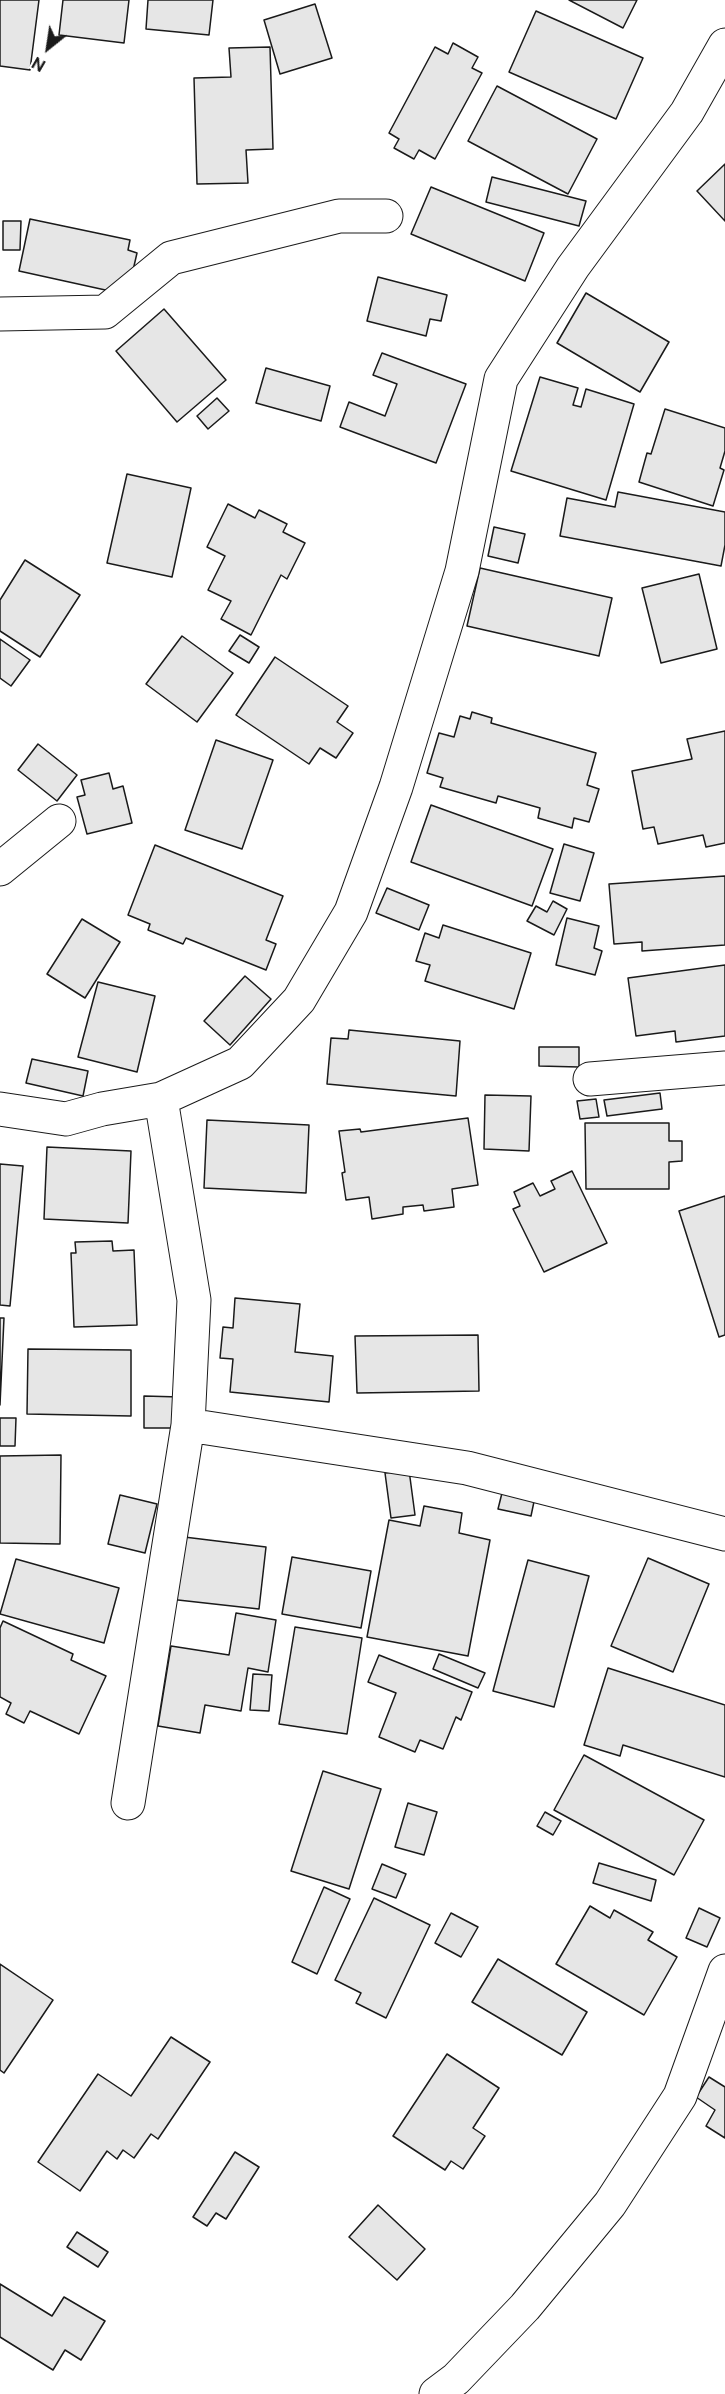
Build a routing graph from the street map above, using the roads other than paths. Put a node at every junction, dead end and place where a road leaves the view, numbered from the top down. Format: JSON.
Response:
{"nodes":[{"id":1,"x":725,"y":45,"type":"edge"},
{"id":2,"x":386,"y":216,"type":"dead end"},
{"id":3,"x":0,"y":314,"type":"edge"},
{"id":4,"x":59,"y":821,"type":"dead end"},
{"id":5,"x":0,"y":869,"type":"edge"},
{"id":6,"x":725,"y":1068,"type":"edge"},
{"id":7,"x":590,"y":1079,"type":"dead end"},
{"id":8,"x":160,"y":1099,"type":"junction"},
{"id":9,"x":0,"y":1109,"type":"edge"},
{"id":10,"x":188,"y":1425,"type":"junction"},
{"id":11,"x":725,"y":1534,"type":"edge"},
{"id":12,"x":128,"y":1803,"type":"dead end"},
{"id":13,"x":725,"y":1971,"type":"edge"},
{"id":14,"x":436,"y":2394,"type":"edge"}],
"edges":[{"from":1,"to":8,"type":"street"},
{"from":2,"to":3,"type":"street"},
{"from":4,"to":5,"type":"street"},
{"from":6,"to":7,"type":"street"},
{"from":8,"to":9,"type":"street"},
{"from":8,"to":10,"type":"street"},
{"from":10,"to":11,"type":"street"},
{"from":10,"to":12,"type":"street"},
{"from":13,"to":14,"type":"street"}]}
